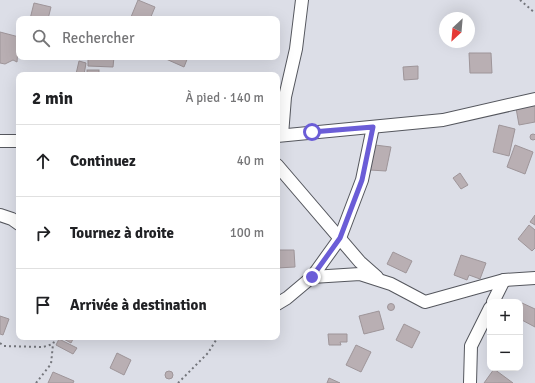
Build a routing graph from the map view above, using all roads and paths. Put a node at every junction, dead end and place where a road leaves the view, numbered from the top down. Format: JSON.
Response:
{"nodes":[{"id":1,"x":302,"y":0,"type":"edge"},
{"id":2,"x":520,"y":0,"type":"edge"},
{"id":3,"x":535,"y":13,"type":"edge"},
{"id":4,"x":535,"y":99,"type":"edge"},
{"id":5,"x":373,"y":127,"type":"junction"},
{"id":6,"x":280,"y":130,"type":"edge"},
{"id":7,"x":280,"y":136,"type":"edge"},
{"id":8,"x":0,"y":141,"type":"edge"},
{"id":9,"x":16,"y":141,"type":"edge"},
{"id":10,"x":280,"y":168,"type":"edge"},
{"id":11,"x":0,"y":215,"type":"edge"},
{"id":12,"x":16,"y":222,"type":"edge"},
{"id":13,"x":340,"y":238,"type":"junction"},
{"id":14,"x":312,"y":277,"type":"junction"},
{"id":15,"x":535,"y":278,"type":"edge"},
{"id":16,"x":504,"y":280,"type":"junction"},
{"id":17,"x":381,"y":281,"type":"junction"},
{"id":18,"x":494,"y":299,"type":"edge"},
{"id":19,"x":280,"y":302,"type":"edge"},
{"id":20,"x":487,"y":314,"type":"edge"},
{"id":21,"x":55,"y":340,"type":"edge"},
{"id":22,"x":216,"y":340,"type":"edge"},
{"id":23,"x":0,"y":343,"type":"edge"},
{"id":24,"x":54,"y":344,"type":"junction"},
{"id":25,"x":36,"y":383,"type":"edge"},
{"id":26,"x":178,"y":383,"type":"edge"},
{"id":27,"x":470,"y":383,"type":"edge"}],
"edges":[{"from":1,"to":6,"type":"street"},
{"from":2,"to":3,"type":"path"},
{"from":4,"to":5,"type":"street"},
{"from":5,"to":7,"type":"street"},
{"from":5,"to":13,"type":"street"},
{"from":8,"to":9,"type":"street"},
{"from":10,"to":13,"type":"street"},
{"from":11,"to":12,"type":"street"},
{"from":13,"to":14,"type":"street"},
{"from":13,"to":17,"type":"street"},
{"from":14,"to":17,"type":"street"},
{"from":14,"to":19,"type":"street"},
{"from":15,"to":16,"type":"street"},
{"from":16,"to":17,"type":"street"},
{"from":16,"to":18,"type":"street"},
{"from":20,"to":27,"type":"street"},
{"from":21,"to":24,"type":"path"},
{"from":22,"to":26,"type":"path"},
{"from":23,"to":24,"type":"path"},
{"from":24,"to":25,"type":"path"}]}
